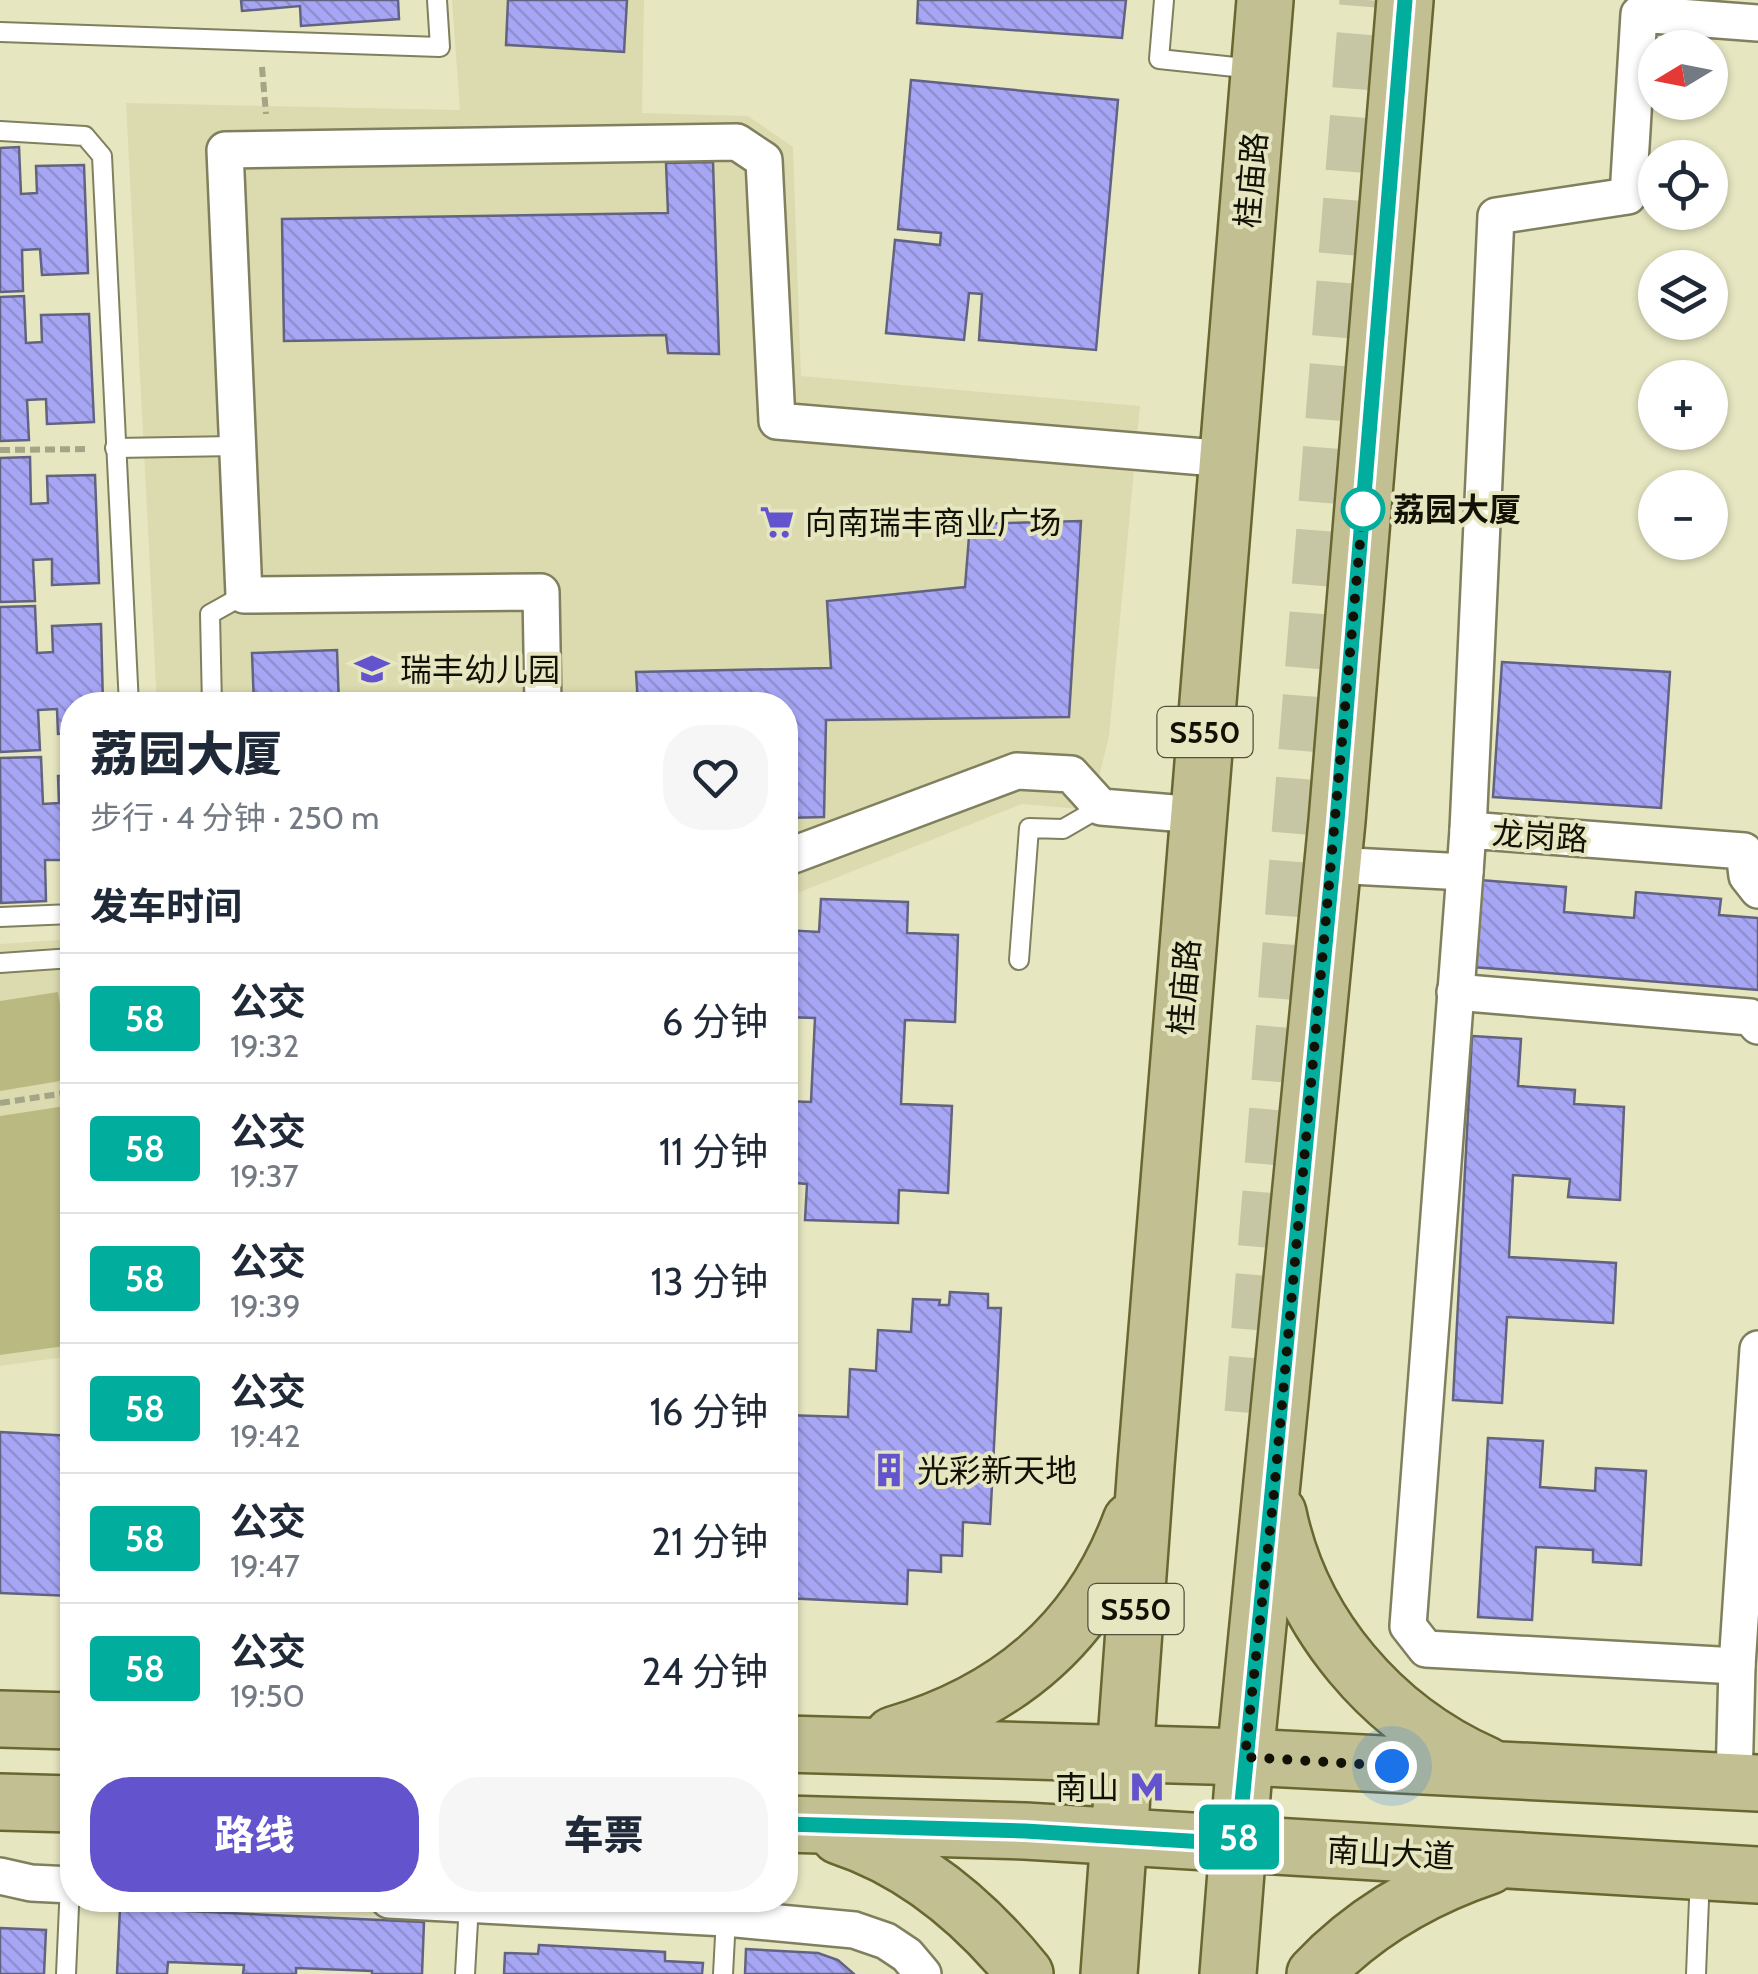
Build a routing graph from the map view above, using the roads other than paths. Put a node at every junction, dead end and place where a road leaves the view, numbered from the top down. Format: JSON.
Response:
{"nodes":[{"id":1,"x":436,"y":0,"type":"edge"},
{"id":2,"x":1164,"y":0,"type":"edge"},
{"id":3,"x":1265,"y":0,"type":"edge"},
{"id":4,"x":1405,"y":0,"type":"edge"},
{"id":5,"x":1758,"y":23,"type":"edge"},
{"id":6,"x":0,"y":32,"type":"edge"},
{"id":7,"x":1259,"y":70,"type":"junction"},
{"id":8,"x":0,"y":131,"type":"edge"},
{"id":9,"x":236,"y":446,"type":"junction"},
{"id":10,"x":115,"y":448,"type":"junction"},
{"id":11,"x":1228,"y":459,"type":"junction"},
{"id":12,"x":244,"y":594,"type":"junction"},
{"id":13,"x":128,"y":692,"type":"edge"},
{"id":14,"x":212,"y":692,"type":"edge"},
{"id":15,"x":543,"y":692,"type":"edge"},
{"id":16,"x":1101,"y":807,"type":"junction"},
{"id":17,"x":1198,"y":815,"type":"junction"},
{"id":18,"x":1468,"y":830,"type":"junction"},
{"id":19,"x":798,"y":853,"type":"edge"},
{"id":20,"x":1332,"y":866,"type":"junction"},
{"id":21,"x":1465,"y":872,"type":"junction"},
{"id":22,"x":1758,"y":890,"type":"edge"},
{"id":23,"x":60,"y":915,"type":"edge"},
{"id":24,"x":0,"y":918,"type":"edge"},
{"id":25,"x":60,"y":959,"type":"edge"},
{"id":26,"x":1019,"y":960,"type":"dead end"},
{"id":27,"x":0,"y":963,"type":"edge"},
{"id":28,"x":1455,"y":992,"type":"junction"},
{"id":29,"x":1758,"y":1026,"type":"edge"},
{"id":30,"x":1758,"y":1349,"type":"edge"},
{"id":31,"x":1146,"y":1465,"type":"junction"},
{"id":32,"x":1274,"y":1492,"type":"junction"},
{"id":33,"x":1737,"y":1666,"type":"junction"},
{"id":34,"x":0,"y":1719,"type":"edge"},
{"id":35,"x":60,"y":1721,"type":"edge"},
{"id":36,"x":798,"y":1744,"type":"edge"},
{"id":37,"x":1126,"y":1752,"type":"junction"},
{"id":38,"x":1245,"y":1757,"type":"junction"},
{"id":39,"x":1502,"y":1772,"type":"junction"},
{"id":40,"x":1746,"y":1783,"type":"edge"},
{"id":41,"x":0,"y":1802,"type":"edge"},
{"id":42,"x":60,"y":1804,"type":"edge"},
{"id":43,"x":798,"y":1825,"type":"edge"},
{"id":44,"x":798,"y":1825,"type":"edge"},
{"id":45,"x":1118,"y":1837,"type":"junction"},
{"id":46,"x":1238,"y":1844,"type":"junction"},
{"id":47,"x":1508,"y":1860,"type":"junction"},
{"id":48,"x":1700,"y":1872,"type":"junction"},
{"id":49,"x":0,"y":1876,"type":"edge"},
{"id":50,"x":1758,"y":1876,"type":"edge"},
{"id":51,"x":60,"y":1884,"type":"edge"},
{"id":52,"x":69,"y":1912,"type":"edge"},
{"id":53,"x":469,"y":1912,"type":"edge"},
{"id":54,"x":616,"y":1912,"type":"edge"},
{"id":55,"x":726,"y":1918,"type":"junction"},
{"id":56,"x":66,"y":1974,"type":"edge"},
{"id":57,"x":465,"y":1974,"type":"edge"},
{"id":58,"x":723,"y":1974,"type":"edge"},
{"id":59,"x":923,"y":1974,"type":"edge"},
{"id":60,"x":1024,"y":1974,"type":"edge"},
{"id":61,"x":1109,"y":1974,"type":"edge"},
{"id":62,"x":1228,"y":1974,"type":"edge"},
{"id":63,"x":1316,"y":1974,"type":"edge"},
{"id":64,"x":1696,"y":1974,"type":"edge"}],
"edges":[{"from":1,"to":6,"type":"lane"},
{"from":2,"to":7,"type":"lane"},
{"from":3,"to":7,"type":"main road","name":"桂庙路","number":"S550"},
{"from":4,"to":20,"type":"main road"},
{"from":5,"to":18,"type":"street"},
{"from":7,"to":11,"type":"main road","name":"桂庙路","number":"S550"},
{"from":8,"to":10,"type":"lane"},
{"from":9,"to":10,"type":"lane"},
{"from":9,"to":11,"type":"street"},
{"from":9,"to":12,"type":"street"},
{"from":10,"to":13,"type":"lane"},
{"from":11,"to":17,"type":"main road","name":"桂庙路","number":"S550"},
{"from":12,"to":14,"type":"lane"},
{"from":12,"to":15,"type":"street"},
{"from":16,"to":17,"type":"street"},
{"from":16,"to":19,"type":"street"},
{"from":16,"to":26,"type":"lane"},
{"from":17,"to":31,"type":"main road","name":"桂庙路","number":"S550"},
{"from":18,"to":21,"type":"street","name":"龙岗路"},
{"from":18,"to":22,"type":"street","name":"龙岗路"},
{"from":20,"to":21,"type":"street","name":"龙岗路"},
{"from":20,"to":32,"type":"main road"},
{"from":21,"to":28,"type":"street"},
{"from":23,"to":24,"type":"lane"},
{"from":25,"to":27,"type":"lane"},
{"from":28,"to":29,"type":"street"},
{"from":28,"to":33,"type":"street"},
{"from":30,"to":33,"type":"street"},
{"from":31,"to":36,"type":"main road"},
{"from":31,"to":37,"type":"main road","name":"桂庙路","number":"S550"},
{"from":32,"to":38,"type":"main road"},
{"from":32,"to":39,"type":"main road"},
{"from":33,"to":40,"type":"street"},
{"from":34,"to":35,"type":"main road"},
{"from":36,"to":37,"type":"main road"},
{"from":37,"to":38,"type":"main road"},
{"from":37,"to":45,"type":"main road","name":"桂庙路","number":"S550"},
{"from":38,"to":39,"type":"main road"},
{"from":38,"to":46,"type":"main road"},
{"from":39,"to":40,"type":"main road"},
{"from":41,"to":42,"type":"main road"},
{"from":43,"to":45,"type":"main road","name":"南山大道"},
{"from":44,"to":60,"type":"main road"},
{"from":45,"to":46,"type":"main road","name":"南山大道"},
{"from":45,"to":61,"type":"main road","name":"桂庙路","number":"S550"},
{"from":46,"to":47,"type":"main road","name":"南山大道"},
{"from":46,"to":62,"type":"main road"},
{"from":47,"to":48,"type":"main road","name":"南山大道"},
{"from":47,"to":63,"type":"main road"},
{"from":48,"to":50,"type":"main road","name":"南山大道"},
{"from":48,"to":64,"type":"lane"},
{"from":49,"to":51,"type":"street"},
{"from":52,"to":56,"type":"lane"},
{"from":53,"to":57,"type":"lane"},
{"from":54,"to":55,"type":"street"},
{"from":55,"to":58,"type":"lane"},
{"from":55,"to":59,"type":"street"}]}
